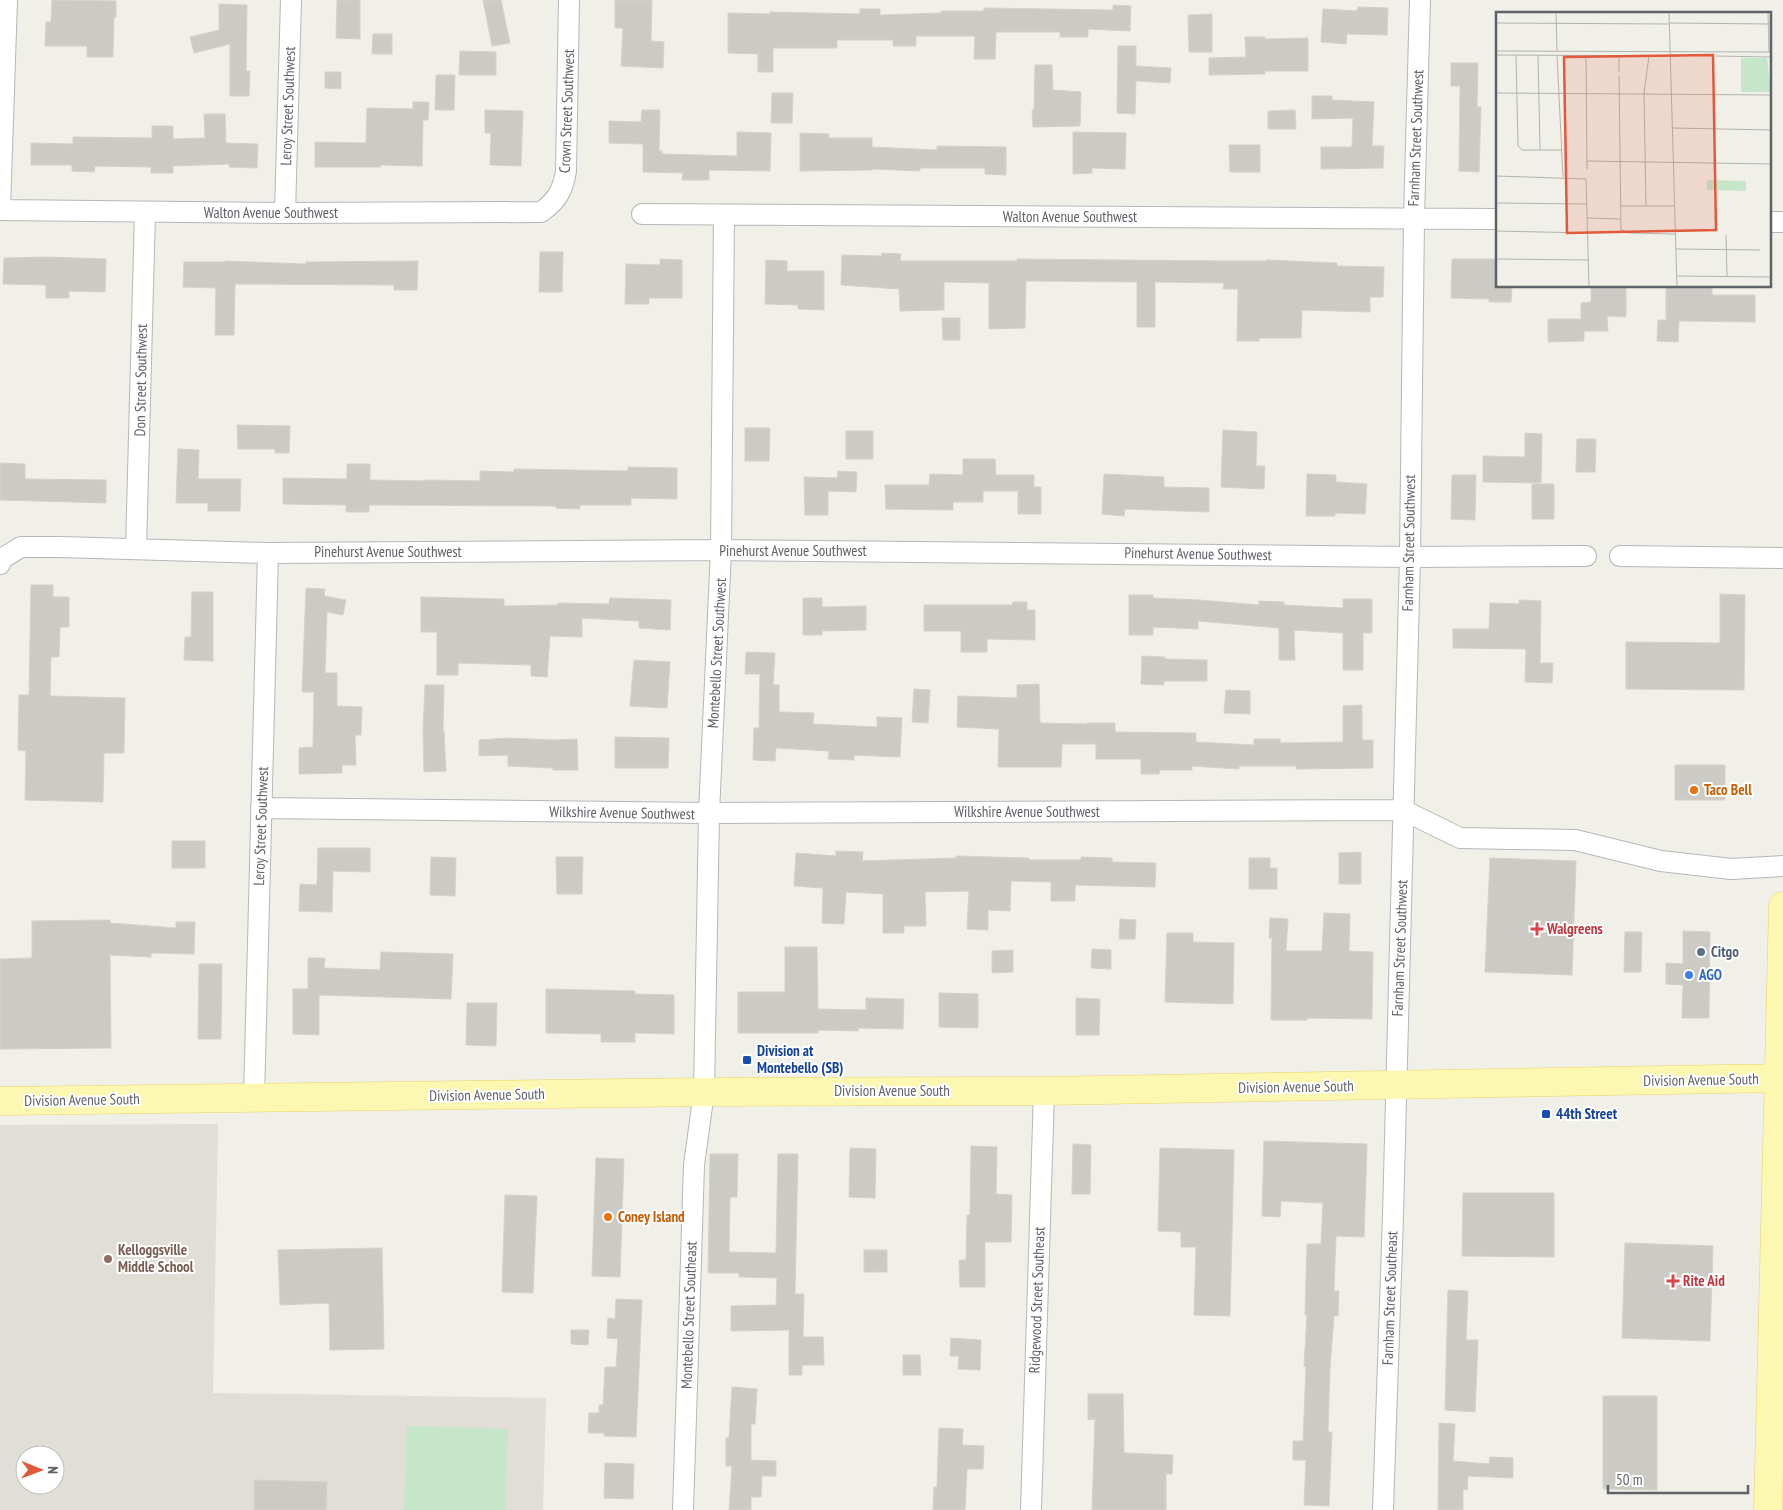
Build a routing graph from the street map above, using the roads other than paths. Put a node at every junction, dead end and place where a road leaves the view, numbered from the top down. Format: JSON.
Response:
{"nodes":[{"id":1,"x":7,"y":0,"type":"edge"},
{"id":2,"x":292,"y":0,"type":"edge"},
{"id":3,"x":569,"y":0,"type":"edge"},
{"id":4,"x":1420,"y":0,"type":"edge"},
{"id":5,"x":0,"y":210,"type":"edge"},
{"id":6,"x":145,"y":212,"type":"junction"},
{"id":7,"x":541,"y":212,"type":"joint"},
{"id":8,"x":285,"y":213,"type":"junction"},
{"id":9,"x":642,"y":214,"type":"dead end"},
{"id":10,"x":724,"y":215,"type":"junction"},
{"id":11,"x":1414,"y":218,"type":"junction"},
{"id":12,"x":1496,"y":219,"type":"edge"},
{"id":13,"x":1770,"y":222,"type":"edge"},
{"id":14,"x":1783,"y":222,"type":"edge"},
{"id":15,"x":136,"y":549,"type":"junction"},
{"id":16,"x":721,"y":550,"type":"junction"},
{"id":17,"x":268,"y":553,"type":"junction"},
{"id":18,"x":1410,"y":556,"type":"junction"},
{"id":19,"x":1586,"y":556,"type":"dead end"},
{"id":20,"x":1620,"y":556,"type":"dead end"},
{"id":21,"x":1783,"y":558,"type":"edge"},
{"id":22,"x":2,"y":561,"type":"edge"},
{"id":23,"x":261,"y":808,"type":"junction"},
{"id":24,"x":1403,"y":810,"type":"junction"},
{"id":25,"x":709,"y":814,"type":"junction"},
{"id":26,"x":1783,"y":866,"type":"edge"},
{"id":27,"x":1783,"y":906,"type":"edge"},
{"id":28,"x":1780,"y":1078,"type":"edge"},
{"id":29,"x":1396,"y":1086,"type":"junction"},
{"id":30,"x":1044,"y":1091,"type":"junction"},
{"id":31,"x":704,"y":1092,"type":"junction"},
{"id":32,"x":254,"y":1098,"type":"junction"},
{"id":33,"x":0,"y":1101,"type":"edge"},
{"id":34,"x":683,"y":1510,"type":"edge"},
{"id":35,"x":1031,"y":1510,"type":"edge"},
{"id":36,"x":1383,"y":1510,"type":"edge"},
{"id":37,"x":1768,"y":1510,"type":"edge"}],
"edges":[{"from":1,"to":5,"type":"street"},
{"from":2,"to":8,"type":"street","name":"Leroy Street Southwest"},
{"from":3,"to":7,"type":"street","name":"Crown Street Southwest"},
{"from":4,"to":11,"type":"street","name":"Farnham Street Southwest"},
{"from":5,"to":6,"type":"street","name":"Walton Avenue Southwest"},
{"from":6,"to":8,"type":"street","name":"Walton Avenue Southwest"},
{"from":6,"to":15,"type":"street","name":"Don Street Southwest"},
{"from":7,"to":8,"type":"street","name":"Walton Avenue Southwest"},
{"from":9,"to":10,"type":"street","name":"Walton Avenue Southwest"},
{"from":10,"to":11,"type":"street","name":"Walton Avenue Southwest"},
{"from":10,"to":16,"type":"street","name":"Montebello Street Southwest"},
{"from":11,"to":12,"type":"street","name":"Walton Avenue Southwest"},
{"from":11,"to":18,"type":"street","name":"Farnham Street Southwest"},
{"from":13,"to":14,"type":"street"},
{"from":15,"to":17,"type":"street","name":"Pinehurst Avenue Southwest"},
{"from":15,"to":22,"type":"street","name":"Pinehurst Avenue Southwest"},
{"from":16,"to":17,"type":"street","name":"Pinehurst Avenue Southwest"},
{"from":16,"to":18,"type":"street","name":"Pinehurst Avenue Southwest"},
{"from":16,"to":25,"type":"street","name":"Montebello Street Southwest"},
{"from":17,"to":23,"type":"street","name":"Leroy Street Southwest"},
{"from":18,"to":19,"type":"street","name":"Pinehurst Avenue Southwest"},
{"from":18,"to":24,"type":"street","name":"Farnham Street Southwest"},
{"from":20,"to":21,"type":"street"},
{"from":23,"to":25,"type":"street","name":"Wilkshire Avenue Southwest"},
{"from":23,"to":32,"type":"street","name":"Leroy Street Southwest"},
{"from":24,"to":25,"type":"street","name":"Wilkshire Avenue Southwest"},
{"from":24,"to":26,"type":"street","name":"Wilkshire Avenue Southwest"},
{"from":24,"to":29,"type":"street","name":"Farnham Street Southwest"},
{"from":25,"to":31,"type":"street","name":"Montebello Street Southwest"},
{"from":27,"to":28,"type":"main road"},
{"from":28,"to":29,"type":"main road","name":"Division Avenue South"},
{"from":28,"to":37,"type":"main road"},
{"from":29,"to":30,"type":"main road","name":"Division Avenue South"},
{"from":29,"to":36,"type":"street","name":"Farnham Street Southeast"},
{"from":30,"to":31,"type":"main road","name":"Division Avenue South"},
{"from":30,"to":35,"type":"street","name":"Ridgewood Street Southeast"},
{"from":31,"to":32,"type":"main road","name":"Division Avenue South"},
{"from":31,"to":34,"type":"street","name":"Montebello Street Southeast"},
{"from":32,"to":33,"type":"main road","name":"Division Avenue South"}]}
